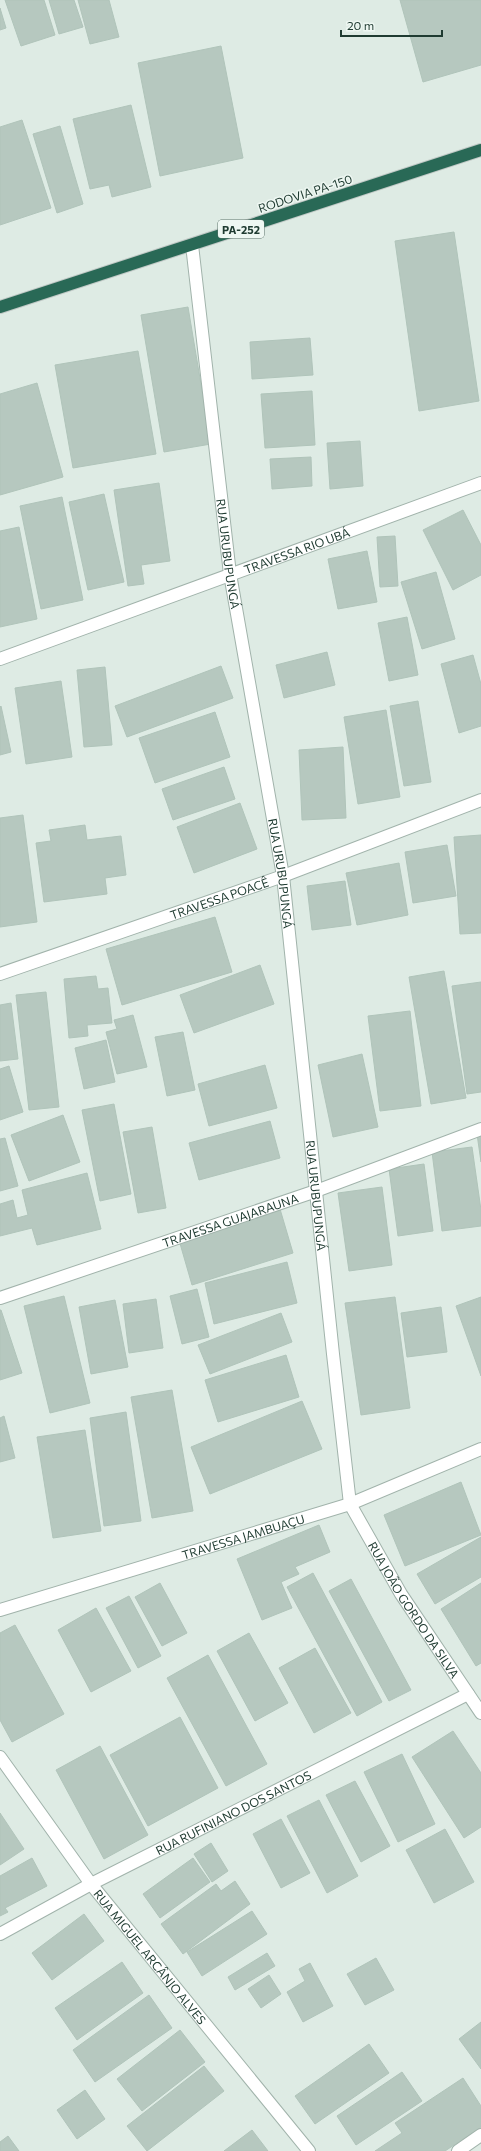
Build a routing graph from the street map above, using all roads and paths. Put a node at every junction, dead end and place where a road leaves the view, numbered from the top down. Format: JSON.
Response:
{"nodes":[{"id":1,"x":481,"y":150,"type":"edge"},
{"id":2,"x":192,"y":245,"type":"junction"},
{"id":3,"x":0,"y":307,"type":"edge"},
{"id":4,"x":481,"y":483,"type":"edge"},
{"id":5,"x":230,"y":574,"type":"junction"},
{"id":6,"x":0,"y":659,"type":"edge"},
{"id":7,"x":481,"y":800,"type":"edge"},
{"id":8,"x":284,"y":876,"type":"junction"},
{"id":9,"x":0,"y":974,"type":"edge"},
{"id":10,"x":481,"y":1129,"type":"edge"},
{"id":11,"x":316,"y":1191,"type":"junction"},
{"id":12,"x":0,"y":1298,"type":"edge"},
{"id":13,"x":481,"y":1449,"type":"edge"},
{"id":14,"x":350,"y":1504,"type":"junction"},
{"id":15,"x":0,"y":1610,"type":"edge"},
{"id":16,"x":468,"y":1694,"type":"junction"},
{"id":17,"x":481,"y":1713,"type":"edge"},
{"id":18,"x":0,"y":1757,"type":"edge"},
{"id":19,"x":91,"y":1884,"type":"junction"},
{"id":20,"x":0,"y":1934,"type":"edge"},
{"id":21,"x":481,"y":2135,"type":"edge"},
{"id":22,"x":309,"y":2151,"type":"edge"},
{"id":23,"x":458,"y":2151,"type":"edge"}],
"edges":[{"from":1,"to":2,"type":"highway","name":"RODOVIA PA-150","number":"PA-252"},
{"from":2,"to":3,"type":"highway","name":"RODOVIA PA-150","number":"PA-252"},
{"from":2,"to":5,"type":"street","name":"RUA URUBUPUNGÁ"},
{"from":4,"to":5,"type":"street","name":"TRAVESSA RIO UBÁ"},
{"from":5,"to":6,"type":"street","name":"TRAVESSA RIO UBÁ"},
{"from":5,"to":8,"type":"street","name":"RUA URUBUPUNGÁ"},
{"from":7,"to":8,"type":"street","name":"TRAVESSA POACÊ"},
{"from":8,"to":9,"type":"street","name":"TRAVESSA POACÊ"},
{"from":8,"to":11,"type":"street","name":"RUA URUBUPUNGÁ"},
{"from":10,"to":11,"type":"street","name":"TRAVESSA GUAJARAUNA"},
{"from":11,"to":12,"type":"street","name":"TRAVESSA GUAJARAUNA"},
{"from":11,"to":14,"type":"street","name":"RUA URUBUPUNGÁ"},
{"from":13,"to":14,"type":"street","name":"TRAVESSA JAMBUAÇU"},
{"from":14,"to":15,"type":"street","name":"TRAVESSA JAMBUAÇU"},
{"from":14,"to":16,"type":"street","name":"RUA JOÃO GORDO DA SILVA"},
{"from":16,"to":17,"type":"street","name":"RUA JOÃO GORDO DA SILVA"},
{"from":16,"to":19,"type":"street","name":"RUA RUFINIANO DOS SANTOS"},
{"from":18,"to":19,"type":"street","name":"RUA MIGUEL ARCÂNJO ALVES"},
{"from":19,"to":20,"type":"street","name":"RUA RUFINIANO DOS SANTOS"},
{"from":19,"to":22,"type":"street","name":"RUA MIGUEL ARCÂNJO ALVES"},
{"from":21,"to":23,"type":"street"}]}
